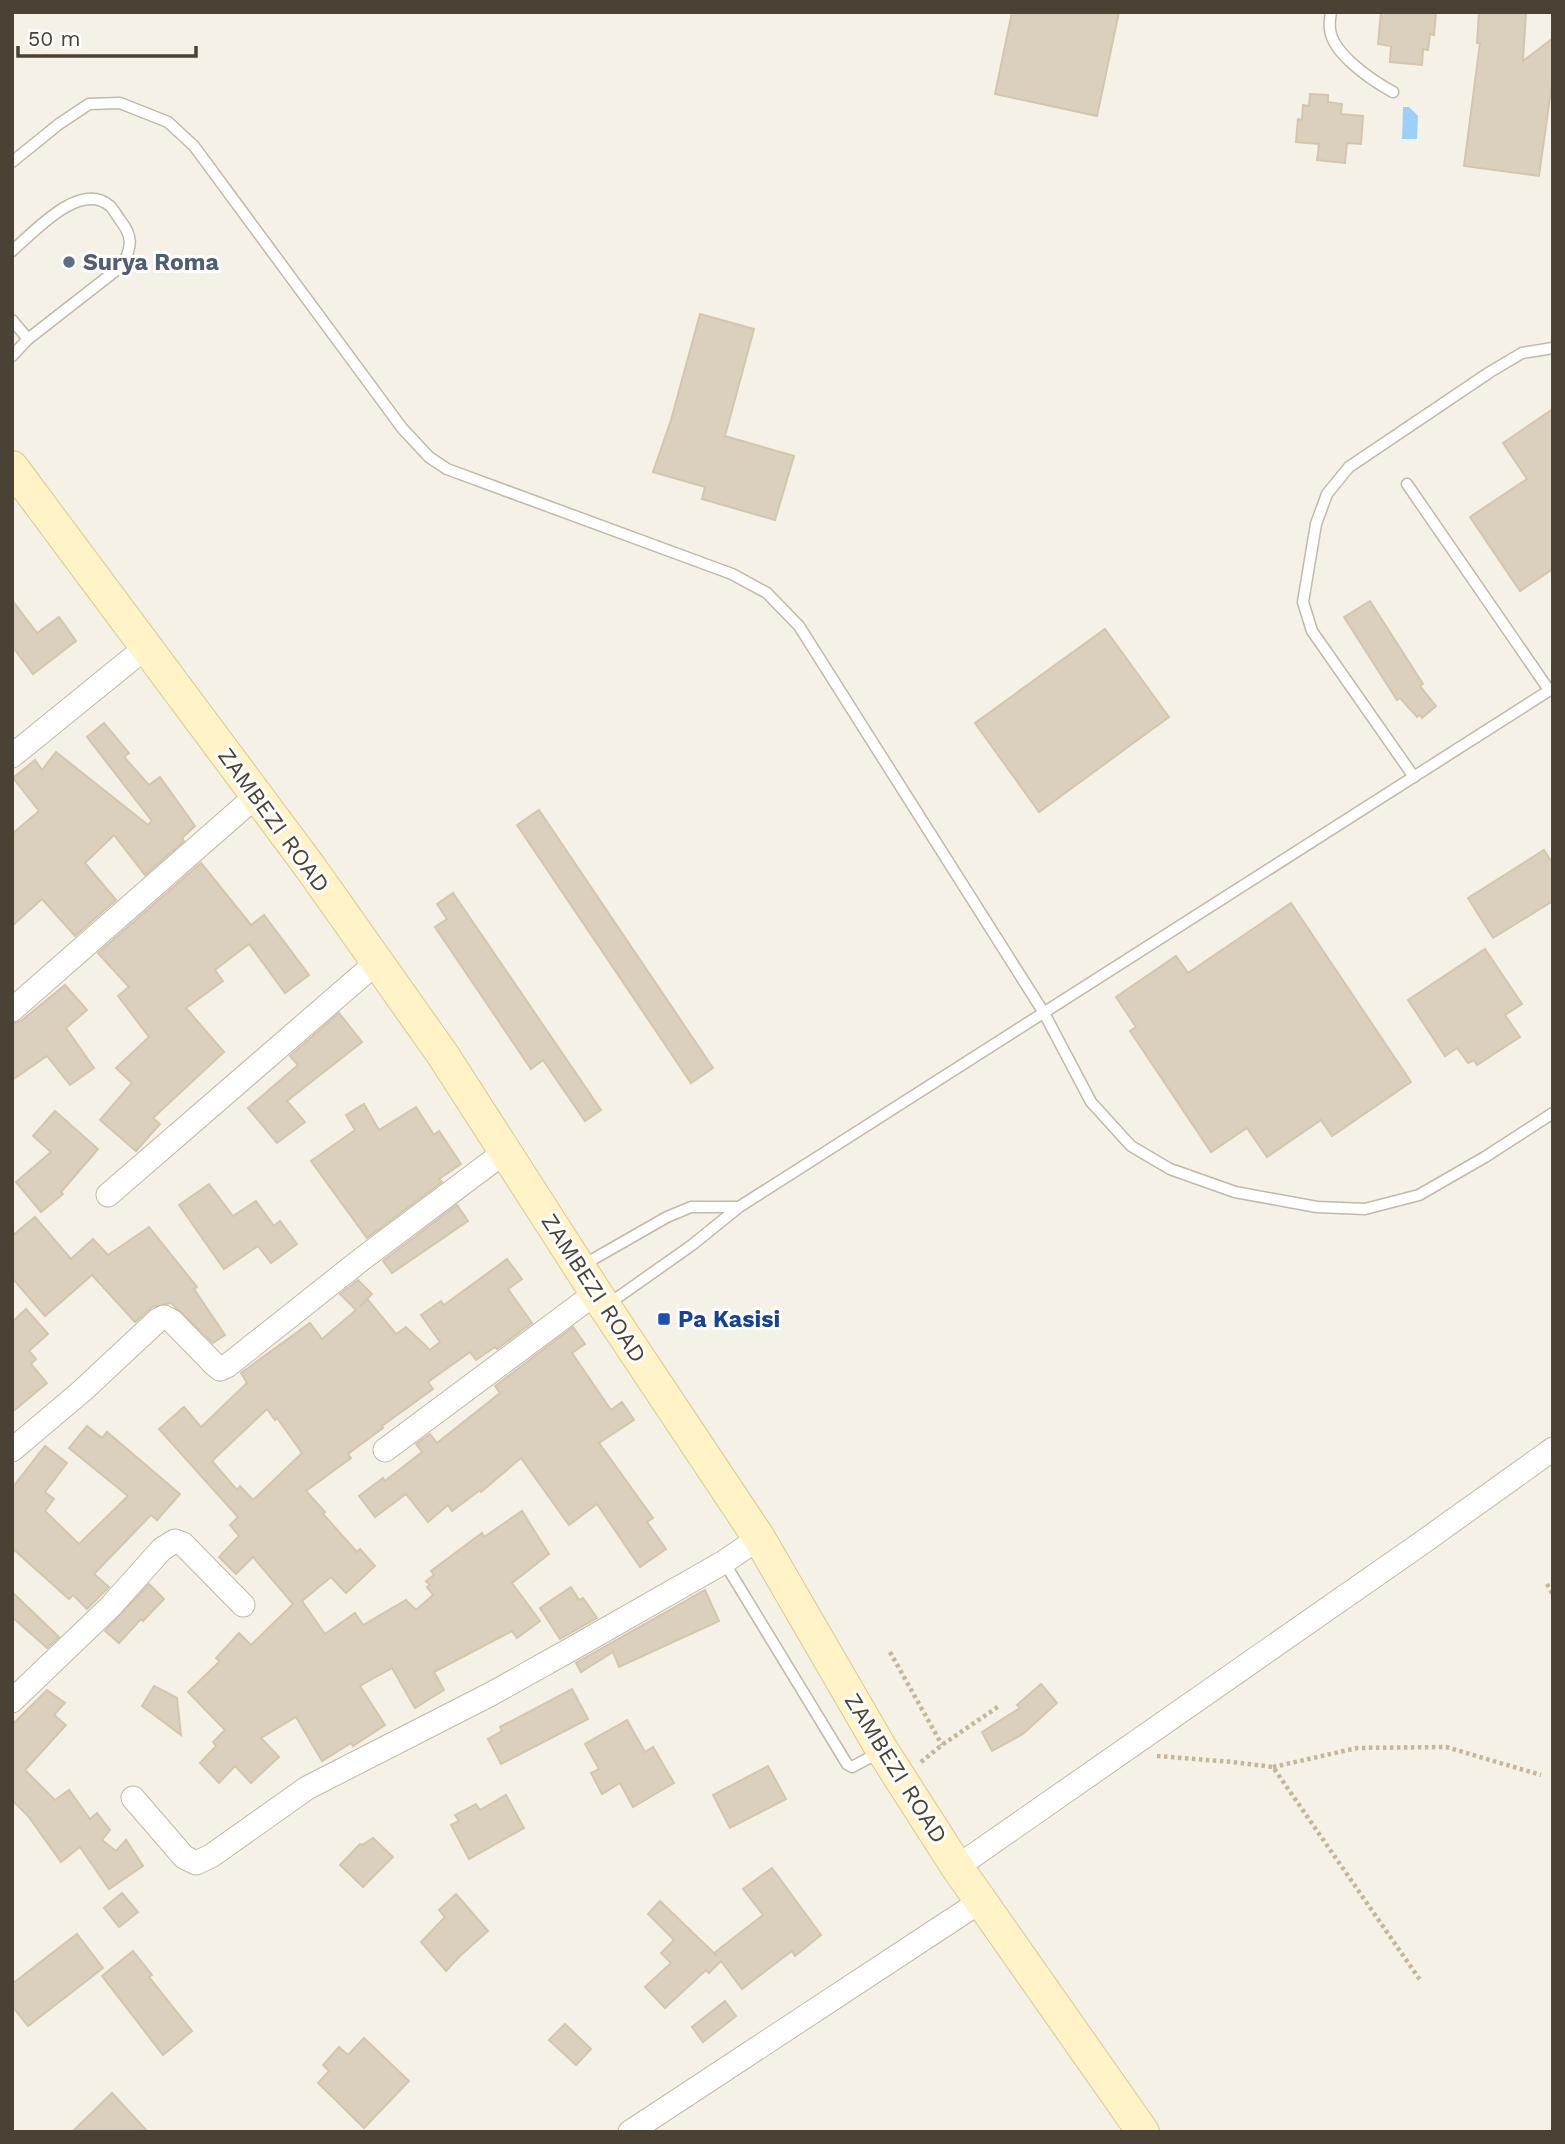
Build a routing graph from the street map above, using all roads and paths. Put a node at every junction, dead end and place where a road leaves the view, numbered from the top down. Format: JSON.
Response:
{"nodes":[{"id":1,"x":1331,"y":12,"type":"edge"},
{"id":2,"x":1393,"y":92,"type":"dead end"},
{"id":3,"x":12,"y":162,"type":"edge"},
{"id":4,"x":12,"y":251,"type":"edge"},
{"id":5,"x":12,"y":320,"type":"edge"},
{"id":6,"x":28,"y":339,"type":"junction"},
{"id":7,"x":1553,"y":348,"type":"edge"},
{"id":8,"x":12,"y":356,"type":"edge"},
{"id":9,"x":12,"y":467,"type":"edge"},
{"id":10,"x":1407,"y":485,"type":"dead end"},
{"id":11,"x":145,"y":648,"type":"junction"},
{"id":12,"x":1551,"y":689,"type":"edge"},
{"id":13,"x":12,"y":756,"type":"edge"},
{"id":14,"x":1414,"y":777,"type":"junction"},
{"id":15,"x":256,"y":796,"type":"junction"},
{"id":16,"x":376,"y":962,"type":"junction"},
{"id":17,"x":12,"y":1010,"type":"edge"},
{"id":18,"x":1044,"y":1013,"type":"junction"},
{"id":19,"x":1553,"y":1113,"type":"edge"},
{"id":20,"x":506,"y":1152,"type":"junction"},
{"id":21,"x":108,"y":1195,"type":"dead end"},
{"id":22,"x":740,"y":1207,"type":"junction"},
{"id":23,"x":594,"y":1288,"type":"junction"},
{"id":24,"x":1553,"y":1449,"type":"edge"},
{"id":25,"x":12,"y":1450,"type":"edge"},
{"id":26,"x":385,"y":1450,"type":"dead end"},
{"id":27,"x":759,"y":1538,"type":"junction"},
{"id":28,"x":724,"y":1562,"type":"junction"},
{"id":29,"x":1547,"y":1584,"type":"dead end"},
{"id":30,"x":1553,"y":1595,"type":"edge"},
{"id":31,"x":243,"y":1605,"type":"dead end"},
{"id":32,"x":890,"y":1653,"type":"dead end"},
{"id":33,"x":12,"y":1701,"type":"edge"},
{"id":34,"x":999,"y":1706,"type":"dead end"},
{"id":35,"x":942,"y":1745,"type":"junction"},
{"id":36,"x":1130,"y":1747,"type":"junction"},
{"id":37,"x":882,"y":1750,"type":"junction"},
{"id":38,"x":1273,"y":1768,"type":"junction"},
{"id":39,"x":1541,"y":1775,"type":"dead end"},
{"id":40,"x":901,"y":1778,"type":"junction"},
{"id":41,"x":133,"y":1798,"type":"dead end"},
{"id":42,"x":957,"y":1867,"type":"junction"},
{"id":43,"x":981,"y":1901,"type":"junction"},
{"id":44,"x":1420,"y":1980,"type":"dead end"},
{"id":45,"x":630,"y":2132,"type":"edge"},
{"id":46,"x":1143,"y":2132,"type":"edge"}],
"edges":[{"from":1,"to":2,"type":"lane"},
{"from":3,"to":18,"type":"lane"},
{"from":4,"to":6,"type":"lane"},
{"from":5,"to":6,"type":"lane"},
{"from":6,"to":8,"type":"lane"},
{"from":7,"to":14,"type":"lane"},
{"from":9,"to":11,"type":"main road","name":"ZAMBEZI ROAD"},
{"from":10,"to":12,"type":"lane"},
{"from":11,"to":13,"type":"street"},
{"from":11,"to":15,"type":"main road","name":"ZAMBEZI ROAD"},
{"from":12,"to":14,"type":"lane"},
{"from":14,"to":18,"type":"lane"},
{"from":15,"to":16,"type":"main road","name":"ZAMBEZI ROAD"},
{"from":15,"to":17,"type":"street"},
{"from":16,"to":20,"type":"main road","name":"ZAMBEZI ROAD"},
{"from":16,"to":21,"type":"street"},
{"from":18,"to":19,"type":"lane"},
{"from":18,"to":22,"type":"lane"},
{"from":20,"to":23,"type":"main road","name":"ZAMBEZI ROAD"},
{"from":20,"to":25,"type":"street"},
{"from":22,"to":23,"type":"lane"},
{"from":22,"to":23,"type":"lane"},
{"from":23,"to":26,"type":"street"},
{"from":23,"to":27,"type":"main road","name":"ZAMBEZI ROAD"},
{"from":24,"to":36,"type":"street"},
{"from":27,"to":28,"type":"street"},
{"from":27,"to":37,"type":"main road","name":"ZAMBEZI ROAD"},
{"from":28,"to":37,"type":"lane"},
{"from":28,"to":41,"type":"street"},
{"from":29,"to":30,"type":"path"},
{"from":31,"to":33,"type":"street"},
{"from":32,"to":35,"type":"path"},
{"from":34,"to":35,"type":"path"},
{"from":35,"to":40,"type":"path"},
{"from":36,"to":38,"type":"path"},
{"from":36,"to":42,"type":"street"},
{"from":37,"to":40,"type":"main road","name":"ZAMBEZI ROAD"},
{"from":38,"to":39,"type":"path"},
{"from":38,"to":44,"type":"path"},
{"from":40,"to":42,"type":"main road","name":"ZAMBEZI ROAD"},
{"from":42,"to":43,"type":"main road","name":"ZAMBEZI ROAD"},
{"from":43,"to":45,"type":"street"},
{"from":43,"to":46,"type":"main road","name":"ZAMBEZI ROAD"}]}
